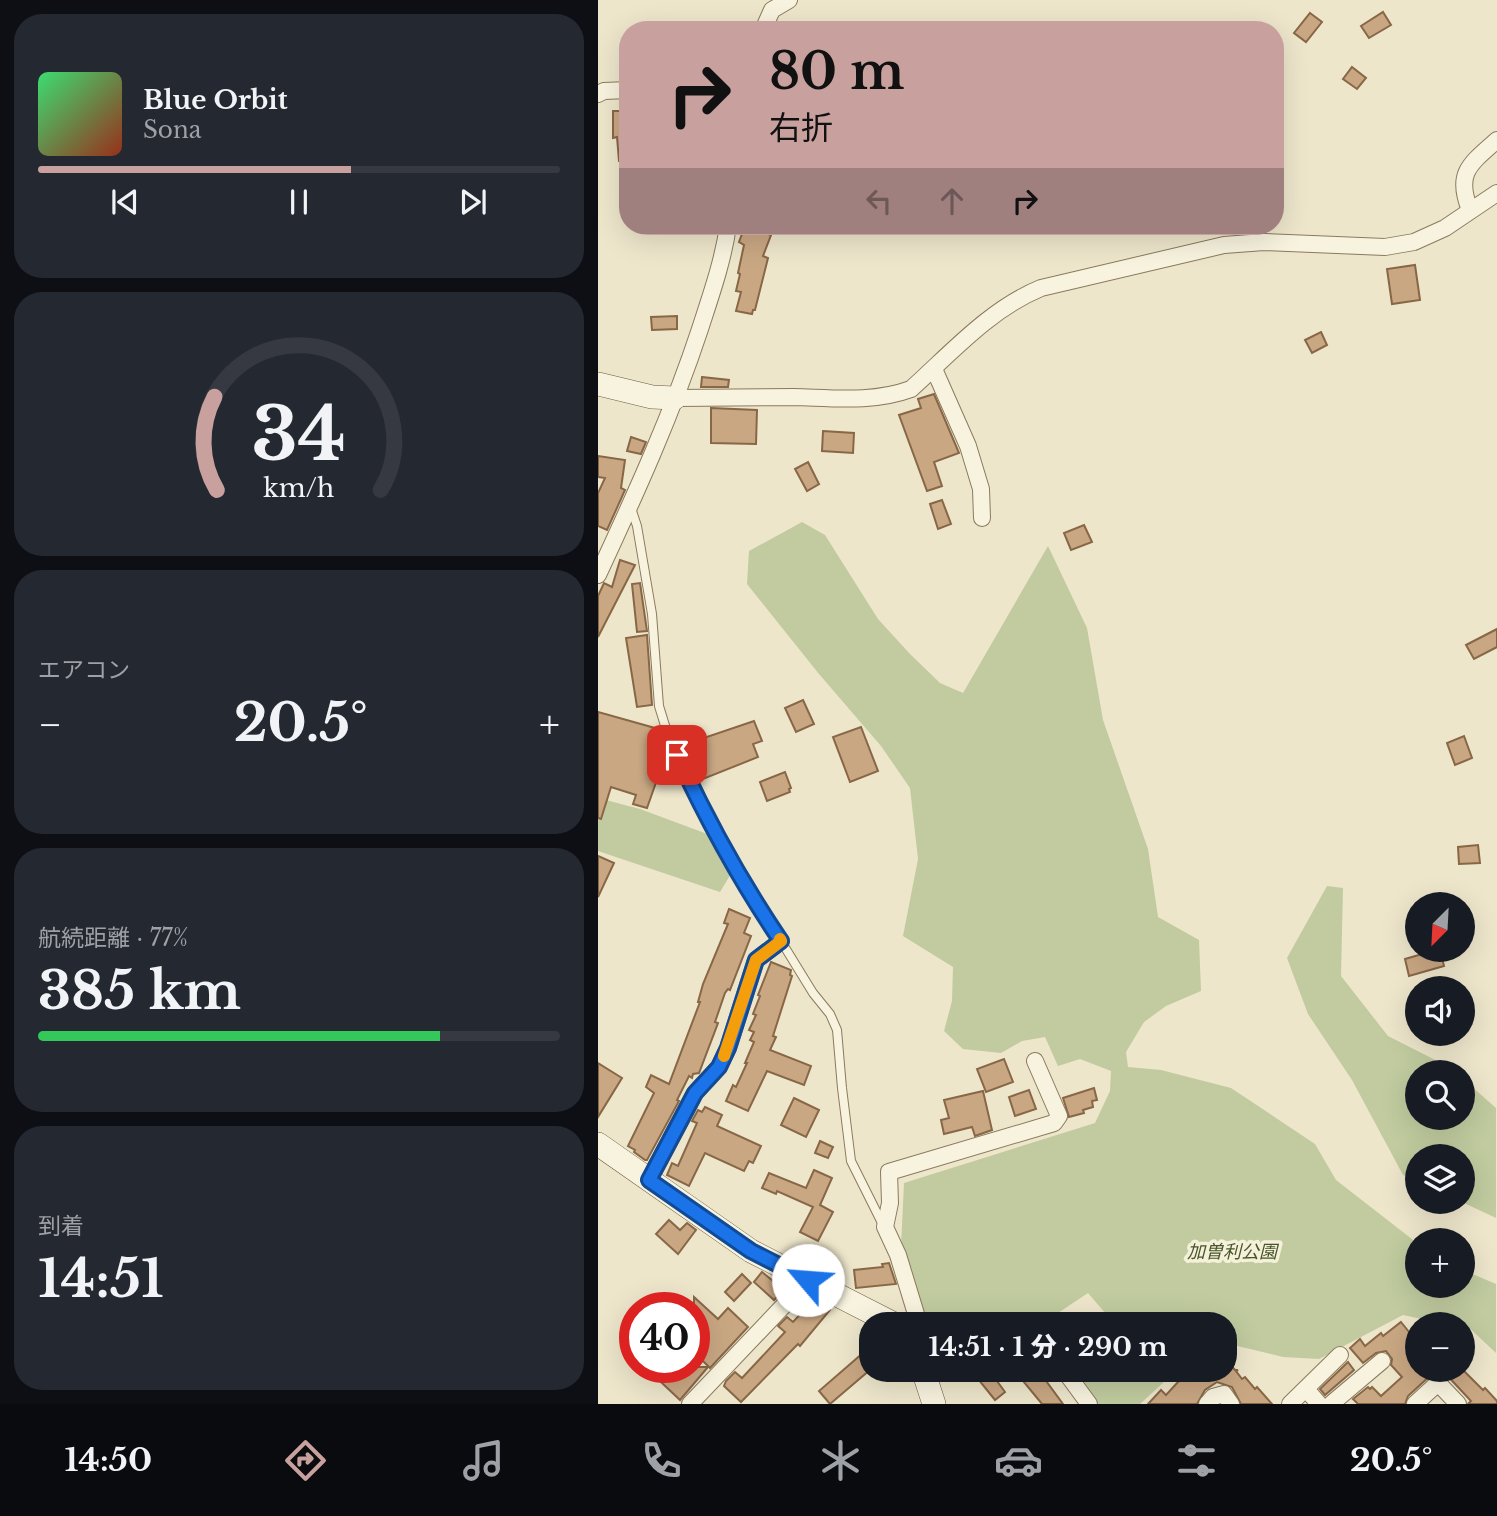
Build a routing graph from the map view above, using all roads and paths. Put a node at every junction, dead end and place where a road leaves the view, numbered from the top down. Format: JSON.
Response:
{"nodes":[{"id":1,"x":789,"y":0,"type":"edge"},
{"id":2,"x":767,"y":5,"type":"edge"},
{"id":3,"x":619,"y":91,"type":"edge"},
{"id":4,"x":598,"y":94,"type":"edge"},
{"id":5,"x":1496,"y":140,"type":"edge"},
{"id":6,"x":1496,"y":193,"type":"edge"},
{"id":7,"x":1470,"y":210,"type":"junction"},
{"id":8,"x":726,"y":235,"type":"edge"},
{"id":9,"x":934,"y":369,"type":"junction"},
{"id":10,"x":598,"y":384,"type":"edge"},
{"id":11,"x":676,"y":398,"type":"junction"},
{"id":12,"x":630,"y":506,"type":"junction"},
{"id":13,"x":982,"y":518,"type":"dead end"},
{"id":14,"x":598,"y":575,"type":"edge"},
{"id":15,"x":781,"y":941,"type":"junction"},
{"id":16,"x":1035,"y":1061,"type":"dead end"},
{"id":17,"x":598,"y":1144,"type":"edge"},
{"id":18,"x":649,"y":1180,"type":"junction"},
{"id":19,"x":884,"y":1227,"type":"junction"},
{"id":20,"x":808,"y":1280,"type":"junction"},
{"id":21,"x":871,"y":1312,"type":"edge"},
{"id":22,"x":915,"y":1312,"type":"edge"},
{"id":23,"x":1340,"y":1355,"type":"dead end"},
{"id":24,"x":1382,"y":1361,"type":"dead end"},
{"id":25,"x":927,"y":1382,"type":"edge"},
{"id":26,"x":1073,"y":1382,"type":"edge"},
{"id":27,"x":1306,"y":1389,"type":"junction"},
{"id":28,"x":690,"y":1404,"type":"edge"},
{"id":29,"x":933,"y":1404,"type":"edge"},
{"id":30,"x":1089,"y":1404,"type":"edge"},
{"id":31,"x":1207,"y":1404,"type":"edge"},
{"id":32,"x":1231,"y":1404,"type":"edge"},
{"id":33,"x":1290,"y":1404,"type":"edge"},
{"id":34,"x":1319,"y":1404,"type":"edge"},
{"id":35,"x":1331,"y":1404,"type":"edge"},
{"id":36,"x":1415,"y":1404,"type":"edge"},
{"id":37,"x":1458,"y":1404,"type":"edge"}],
"edges":[{"from":1,"to":2,"type":"street"},
{"from":3,"to":4,"type":"street"},
{"from":5,"to":7,"type":"street"},
{"from":6,"to":7,"type":"street"},
{"from":7,"to":9,"type":"street"},
{"from":8,"to":11,"type":"street"},
{"from":9,"to":11,"type":"street"},
{"from":9,"to":13,"type":"street"},
{"from":10,"to":11,"type":"street"},
{"from":11,"to":12,"type":"street"},
{"from":12,"to":14,"type":"street"},
{"from":12,"to":15,"type":"lane"},
{"from":15,"to":18,"type":"street"},
{"from":15,"to":19,"type":"lane"},
{"from":16,"to":19,"type":"street"},
{"from":17,"to":18,"type":"street"},
{"from":18,"to":20,"type":"street"},
{"from":19,"to":22,"type":"street"},
{"from":20,"to":21,"type":"street"},
{"from":20,"to":28,"type":"street"},
{"from":23,"to":27,"type":"street"},
{"from":24,"to":35,"type":"street"},
{"from":25,"to":29,"type":"street"},
{"from":26,"to":30,"type":"street"},
{"from":27,"to":33,"type":"street"},
{"from":27,"to":34,"type":"street"},
{"from":31,"to":32,"type":"street"},
{"from":36,"to":37,"type":"street"}]}
